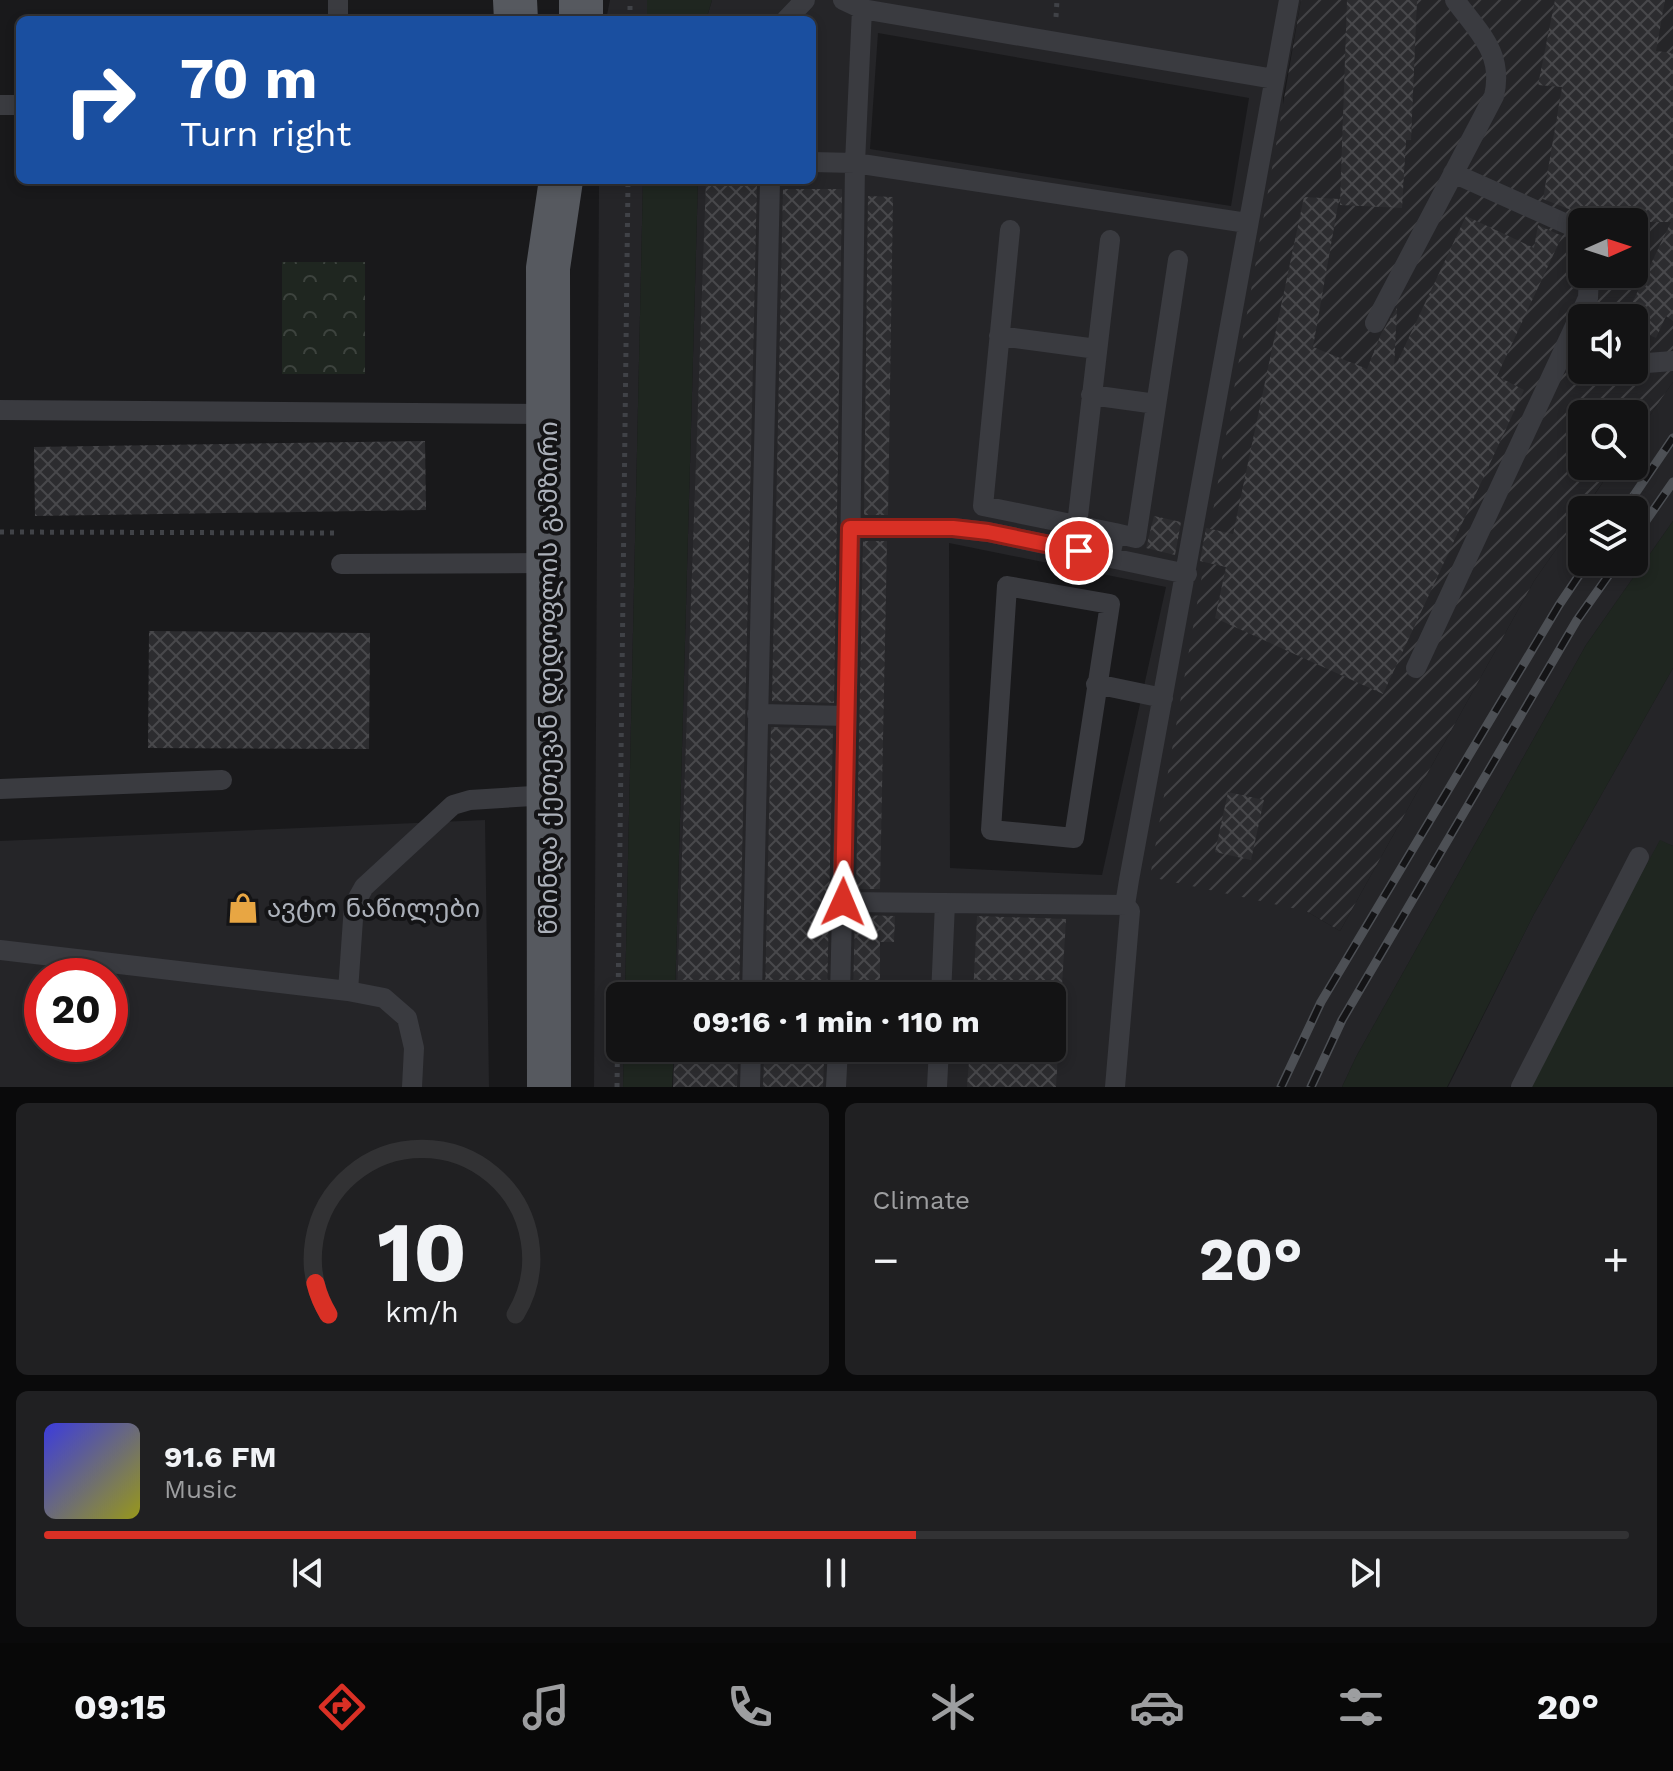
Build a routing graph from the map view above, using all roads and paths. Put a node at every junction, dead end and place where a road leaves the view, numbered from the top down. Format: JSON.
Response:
{"nodes":[{"id":1,"x":805,"y":0,"type":"edge"},
{"id":2,"x":843,"y":0,"type":"edge"},
{"id":3,"x":1289,"y":0,"type":"edge"},
{"id":4,"x":1455,"y":0,"type":"edge"},
{"id":5,"x":862,"y":9,"type":"junction"},
{"id":6,"x":790,"y":16,"type":"edge"},
{"id":7,"x":1274,"y":79,"type":"junction"},
{"id":8,"x":816,"y":162,"type":"edge"},
{"id":9,"x":855,"y":163,"type":"junction"},
{"id":10,"x":1453,"y":173,"type":"junction"},
{"id":11,"x":533,"y":184,"type":"edge"},
{"id":12,"x":560,"y":184,"type":"edge"},
{"id":13,"x":628,"y":184,"type":"edge"},
{"id":14,"x":770,"y":184,"type":"edge"},
{"id":15,"x":1247,"y":223,"type":"junction"},
{"id":16,"x":1568,"y":225,"type":"edge"},
{"id":17,"x":1010,"y":230,"type":"dead end"},
{"id":18,"x":1110,"y":240,"type":"dead end"},
{"id":19,"x":1178,"y":260,"type":"dead end"},
{"id":20,"x":548,"y":268,"type":"junction"},
{"id":21,"x":1375,"y":323,"type":"dead end"},
{"id":22,"x":999,"y":336,"type":"junction"},
{"id":23,"x":1097,"y":349,"type":"junction"},
{"id":24,"x":1568,"y":353,"type":"edge"},
{"id":25,"x":1673,"y":361,"type":"edge"},
{"id":26,"x":1648,"y":363,"type":"edge"},
{"id":27,"x":1091,"y":395,"type":"junction"},
{"id":28,"x":1156,"y":404,"type":"junction"},
{"id":29,"x":0,"y":410,"type":"edge"},
{"id":30,"x":548,"y":414,"type":"junction"},
{"id":31,"x":1077,"y":525,"type":"junction"},
{"id":32,"x":850,"y":528,"type":"junction"},
{"id":33,"x":0,"y":532,"type":"edge"},
{"id":34,"x":341,"y":533,"type":"dead end"},
{"id":35,"x":1115,"y":533,"type":"junction"},
{"id":36,"x":1110,"y":557,"type":"junction"},
{"id":37,"x":548,"y":563,"type":"junction"},
{"id":38,"x":341,"y":564,"type":"dead end"},
{"id":39,"x":1187,"y":574,"type":"junction"},
{"id":40,"x":1416,"y":668,"type":"dead end"},
{"id":41,"x":1096,"y":684,"type":"junction"},
{"id":42,"x":1163,"y":698,"type":"junction"},
{"id":43,"x":757,"y":714,"type":"junction"},
{"id":44,"x":846,"y":716,"type":"junction"},
{"id":45,"x":222,"y":780,"type":"dead end"},
{"id":46,"x":0,"y":789,"type":"edge"},
{"id":47,"x":549,"y":795,"type":"junction"},
{"id":48,"x":1639,"y":857,"type":"dead end"},
{"id":49,"x":843,"y":902,"type":"junction"},
{"id":50,"x":945,"y":903,"type":"junction"},
{"id":51,"x":1123,"y":905,"type":"junction"},
{"id":52,"x":0,"y":950,"type":"edge"},
{"id":53,"x":752,"y":982,"type":"edge"},
{"id":54,"x":840,"y":982,"type":"edge"},
{"id":55,"x":942,"y":982,"type":"edge"},
{"id":56,"x":348,"y":991,"type":"junction"},
{"id":57,"x":751,"y":1062,"type":"edge"},
{"id":58,"x":837,"y":1062,"type":"edge"},
{"id":59,"x":938,"y":1062,"type":"edge"},
{"id":60,"x":412,"y":1087,"type":"edge"},
{"id":61,"x":549,"y":1087,"type":"edge"},
{"id":62,"x":617,"y":1087,"type":"edge"},
{"id":63,"x":750,"y":1087,"type":"edge"},
{"id":64,"x":836,"y":1087,"type":"edge"},
{"id":65,"x":937,"y":1087,"type":"edge"},
{"id":66,"x":1105,"y":1087,"type":"edge"},
{"id":67,"x":1115,"y":1087,"type":"edge"},
{"id":68,"x":1521,"y":1087,"type":"edge"}],
"edges":[{"from":1,"to":6,"type":"lane"},
{"from":2,"to":5,"type":"lane"},
{"from":3,"to":7,"type":"lane"},
{"from":4,"to":10,"type":"lane"},
{"from":5,"to":7,"type":"lane"},
{"from":5,"to":9,"type":"lane"},
{"from":7,"to":15,"type":"lane"},
{"from":8,"to":9,"type":"lane"},
{"from":9,"to":15,"type":"lane"},
{"from":9,"to":32,"type":"lane"},
{"from":10,"to":16,"type":"lane"},
{"from":10,"to":21,"type":"lane"},
{"from":11,"to":20,"type":"main road","name":"წმინდა ქეთევან დედოფლის გამზირი"},
{"from":12,"to":20,"type":"main road","name":"წმინდა ქეთევან დედოფლის გამზირი"},
{"from":13,"to":62,"type":"path"},
{"from":14,"to":43,"type":"lane"},
{"from":15,"to":39,"type":"lane"},
{"from":17,"to":22,"type":"lane"},
{"from":18,"to":23,"type":"lane"},
{"from":19,"to":28,"type":"lane"},
{"from":20,"to":30,"type":"main road","name":"წმინდა ქეთევან დედოფლის გამზირი"},
{"from":22,"to":23,"type":"lane"},
{"from":22,"to":31,"type":"lane"},
{"from":23,"to":27,"type":"lane"},
{"from":24,"to":40,"type":"lane"},
{"from":25,"to":26,"type":"lane"},
{"from":27,"to":28,"type":"lane"},
{"from":27,"to":31,"type":"lane"},
{"from":28,"to":35,"type":"lane"},
{"from":29,"to":30,"type":"lane"},
{"from":30,"to":37,"type":"main road","name":"წმინდა ქეთევან დედოფლის გამზირი"},
{"from":31,"to":35,"type":"lane"},
{"from":32,"to":36,"type":"lane"},
{"from":32,"to":44,"type":"lane"},
{"from":33,"to":34,"type":"path"},
{"from":35,"to":36,"type":"lane"},
{"from":36,"to":39,"type":"lane"},
{"from":37,"to":38,"type":"lane"},
{"from":37,"to":47,"type":"main road","name":"წმინდა ქეთევან დედოფლის გამზირი"},
{"from":39,"to":42,"type":"lane"},
{"from":41,"to":41,"type":"lane"},
{"from":41,"to":42,"type":"lane"},
{"from":42,"to":51,"type":"lane"},
{"from":43,"to":44,"type":"lane"},
{"from":43,"to":53,"type":"lane"},
{"from":44,"to":49,"type":"lane"},
{"from":45,"to":46,"type":"lane"},
{"from":47,"to":56,"type":"lane"},
{"from":47,"to":61,"type":"main road","name":"წმინდა ქეთევან დედოფლის გამზირი"},
{"from":48,"to":68,"type":"lane"},
{"from":49,"to":50,"type":"lane"},
{"from":49,"to":54,"type":"lane"},
{"from":50,"to":51,"type":"lane"},
{"from":50,"to":55,"type":"lane"},
{"from":51,"to":66,"type":"lane"},
{"from":51,"to":67,"type":"lane"},
{"from":52,"to":56,"type":"lane"},
{"from":56,"to":60,"type":"lane"},
{"from":57,"to":63,"type":"lane"},
{"from":58,"to":64,"type":"lane"},
{"from":59,"to":65,"type":"lane"}]}
